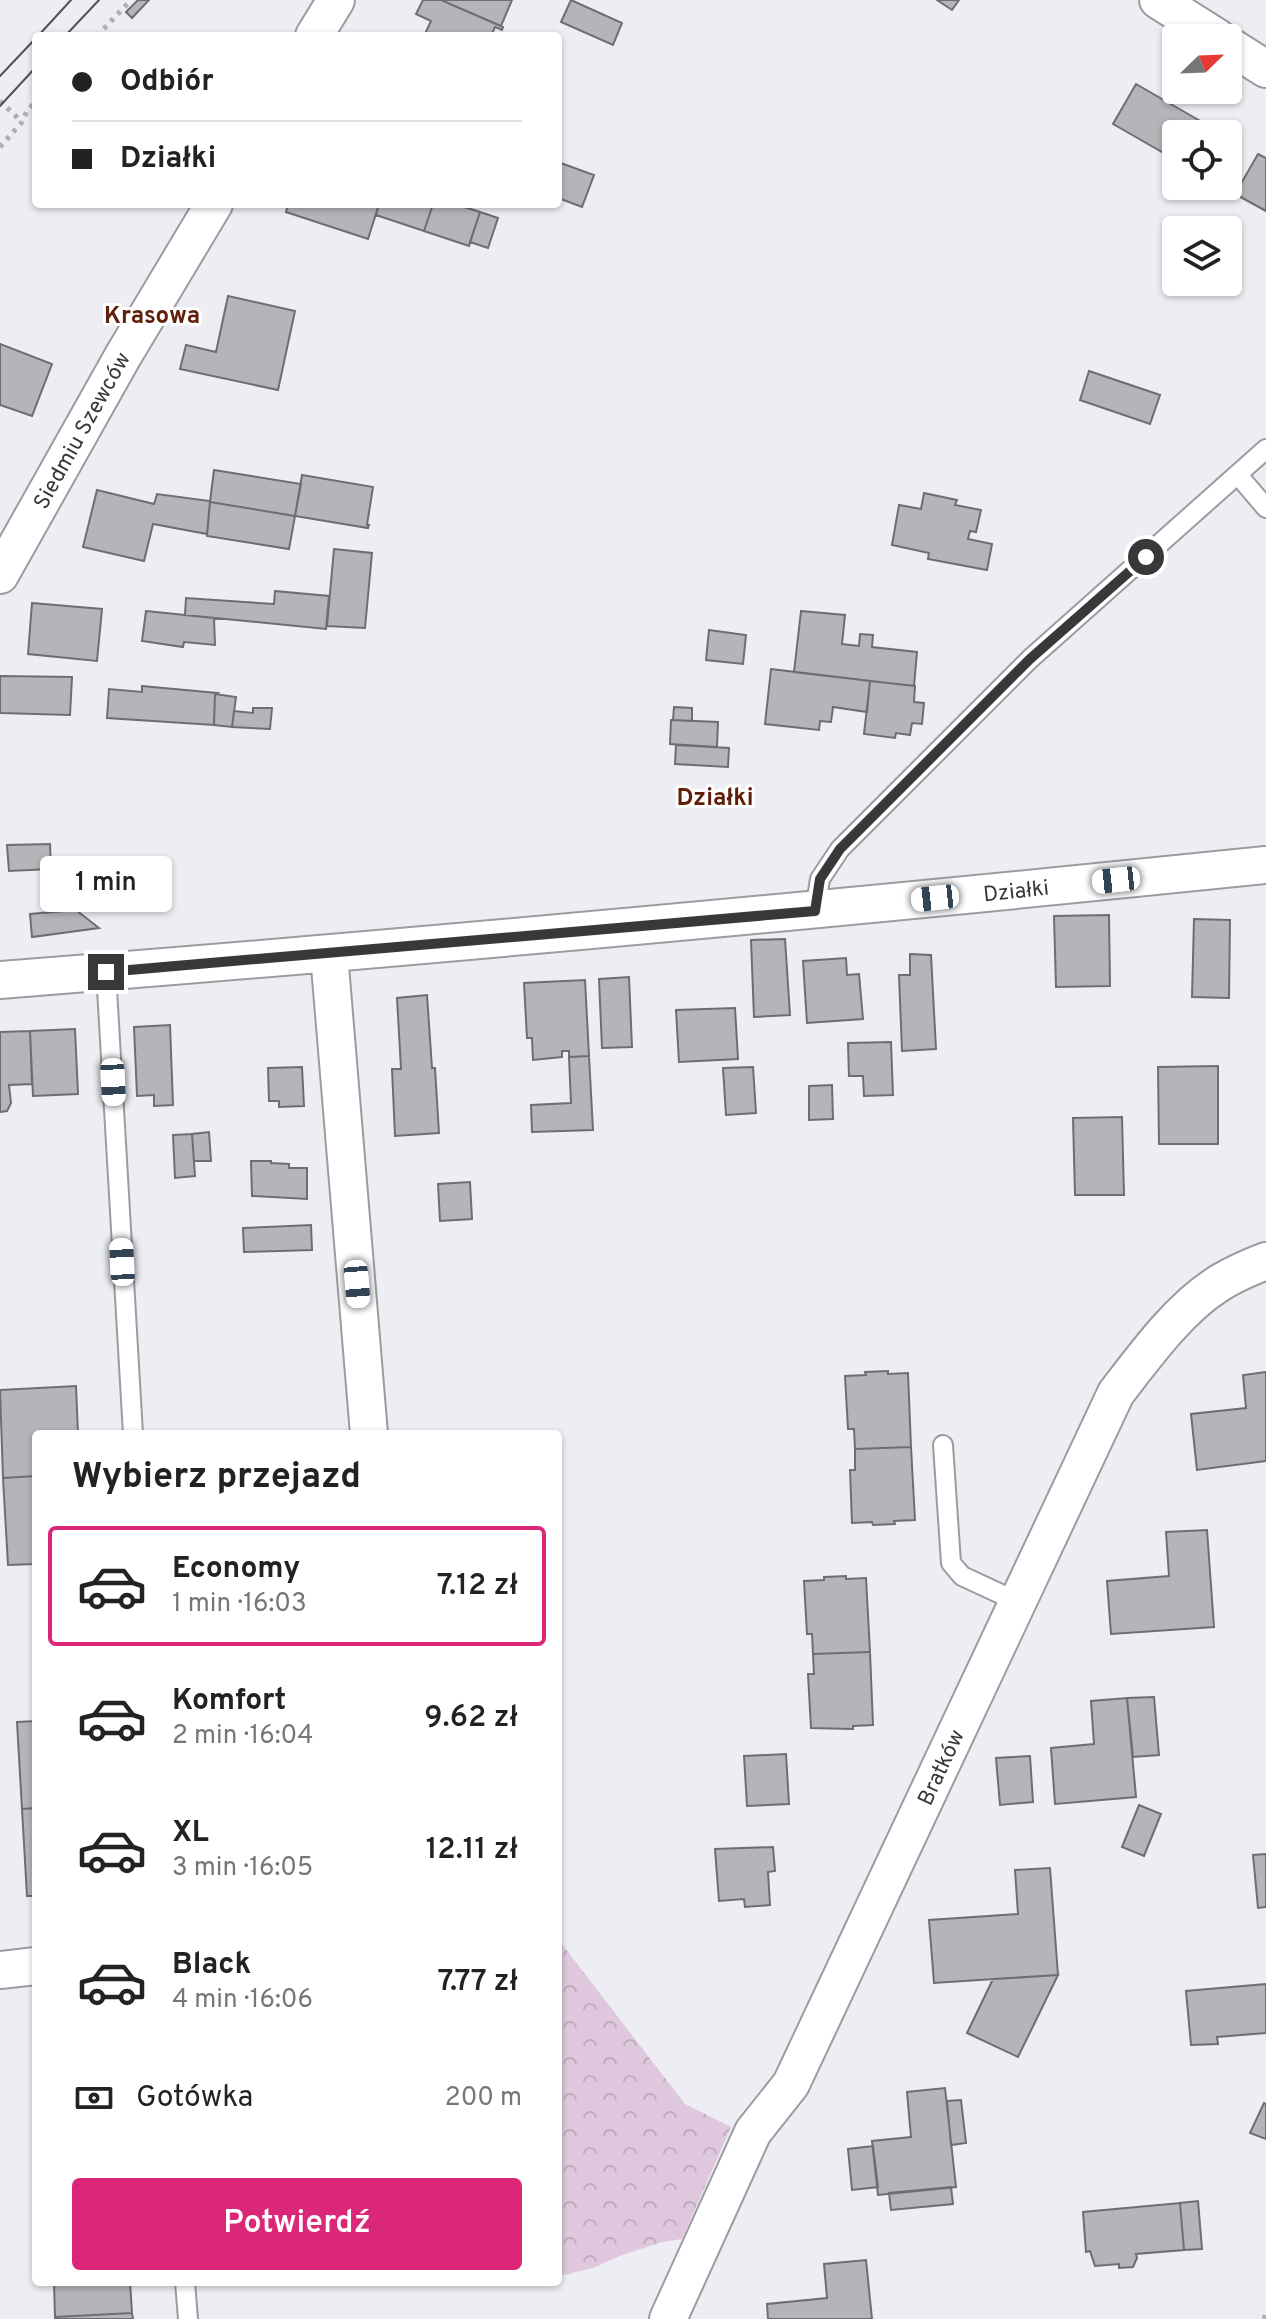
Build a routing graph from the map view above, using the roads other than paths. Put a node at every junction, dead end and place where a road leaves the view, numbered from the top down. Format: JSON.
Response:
{"nodes":[{"id":1,"x":336,"y":0,"type":"edge"},
{"id":2,"x":1158,"y":0,"type":"edge"},
{"id":3,"x":1196,"y":24,"type":"edge"},
{"id":4,"x":316,"y":32,"type":"edge"},
{"id":5,"x":1242,"y":54,"type":"edge"},
{"id":6,"x":1266,"y":69,"type":"edge"},
{"id":7,"x":212,"y":208,"type":"edge"},
{"id":8,"x":1266,"y":449,"type":"edge"},
{"id":9,"x":1238,"y":475,"type":"junction"},
{"id":10,"x":1266,"y":508,"type":"edge"},
{"id":11,"x":0,"y":575,"type":"edge"},
{"id":12,"x":1266,"y":865,"type":"edge"},
{"id":13,"x":815,"y":911,"type":"junction"},
{"id":14,"x":329,"y":954,"type":"junction"},
{"id":15,"x":106,"y":972,"type":"junction"},
{"id":16,"x":0,"y":980,"type":"edge"},
{"id":17,"x":1266,"y":1261,"type":"edge"},
{"id":18,"x":133,"y":1430,"type":"edge"},
{"id":19,"x":369,"y":1430,"type":"edge"},
{"id":20,"x":943,"y":1445,"type":"dead end"},
{"id":21,"x":1018,"y":1602,"type":"junction"},
{"id":22,"x":32,"y":1966,"type":"edge"},
{"id":23,"x":0,"y":1970,"type":"edge"},
{"id":24,"x":185,"y":2286,"type":"edge"},
{"id":25,"x":188,"y":2319,"type":"edge"},
{"id":26,"x":668,"y":2319,"type":"edge"}],
"edges":[{"from":1,"to":4,"type":"street"},
{"from":2,"to":3,"type":"street"},
{"from":5,"to":6,"type":"street"},
{"from":7,"to":11,"type":"street","name":"Siedmiu Szewców"},
{"from":8,"to":9,"type":"lane"},
{"from":9,"to":10,"type":"lane"},
{"from":9,"to":13,"type":"lane"},
{"from":12,"to":13,"type":"street","name":"Działki"},
{"from":13,"to":14,"type":"street","name":"Działki"},
{"from":14,"to":15,"type":"street","name":"Działki"},
{"from":14,"to":19,"type":"street"},
{"from":15,"to":16,"type":"street","name":"Działki"},
{"from":15,"to":18,"type":"lane"},
{"from":17,"to":21,"type":"street","name":"Bratków"},
{"from":20,"to":21,"type":"lane"},
{"from":21,"to":26,"type":"street","name":"Bratków"},
{"from":22,"to":23,"type":"street"},
{"from":24,"to":25,"type":"lane"}]}
